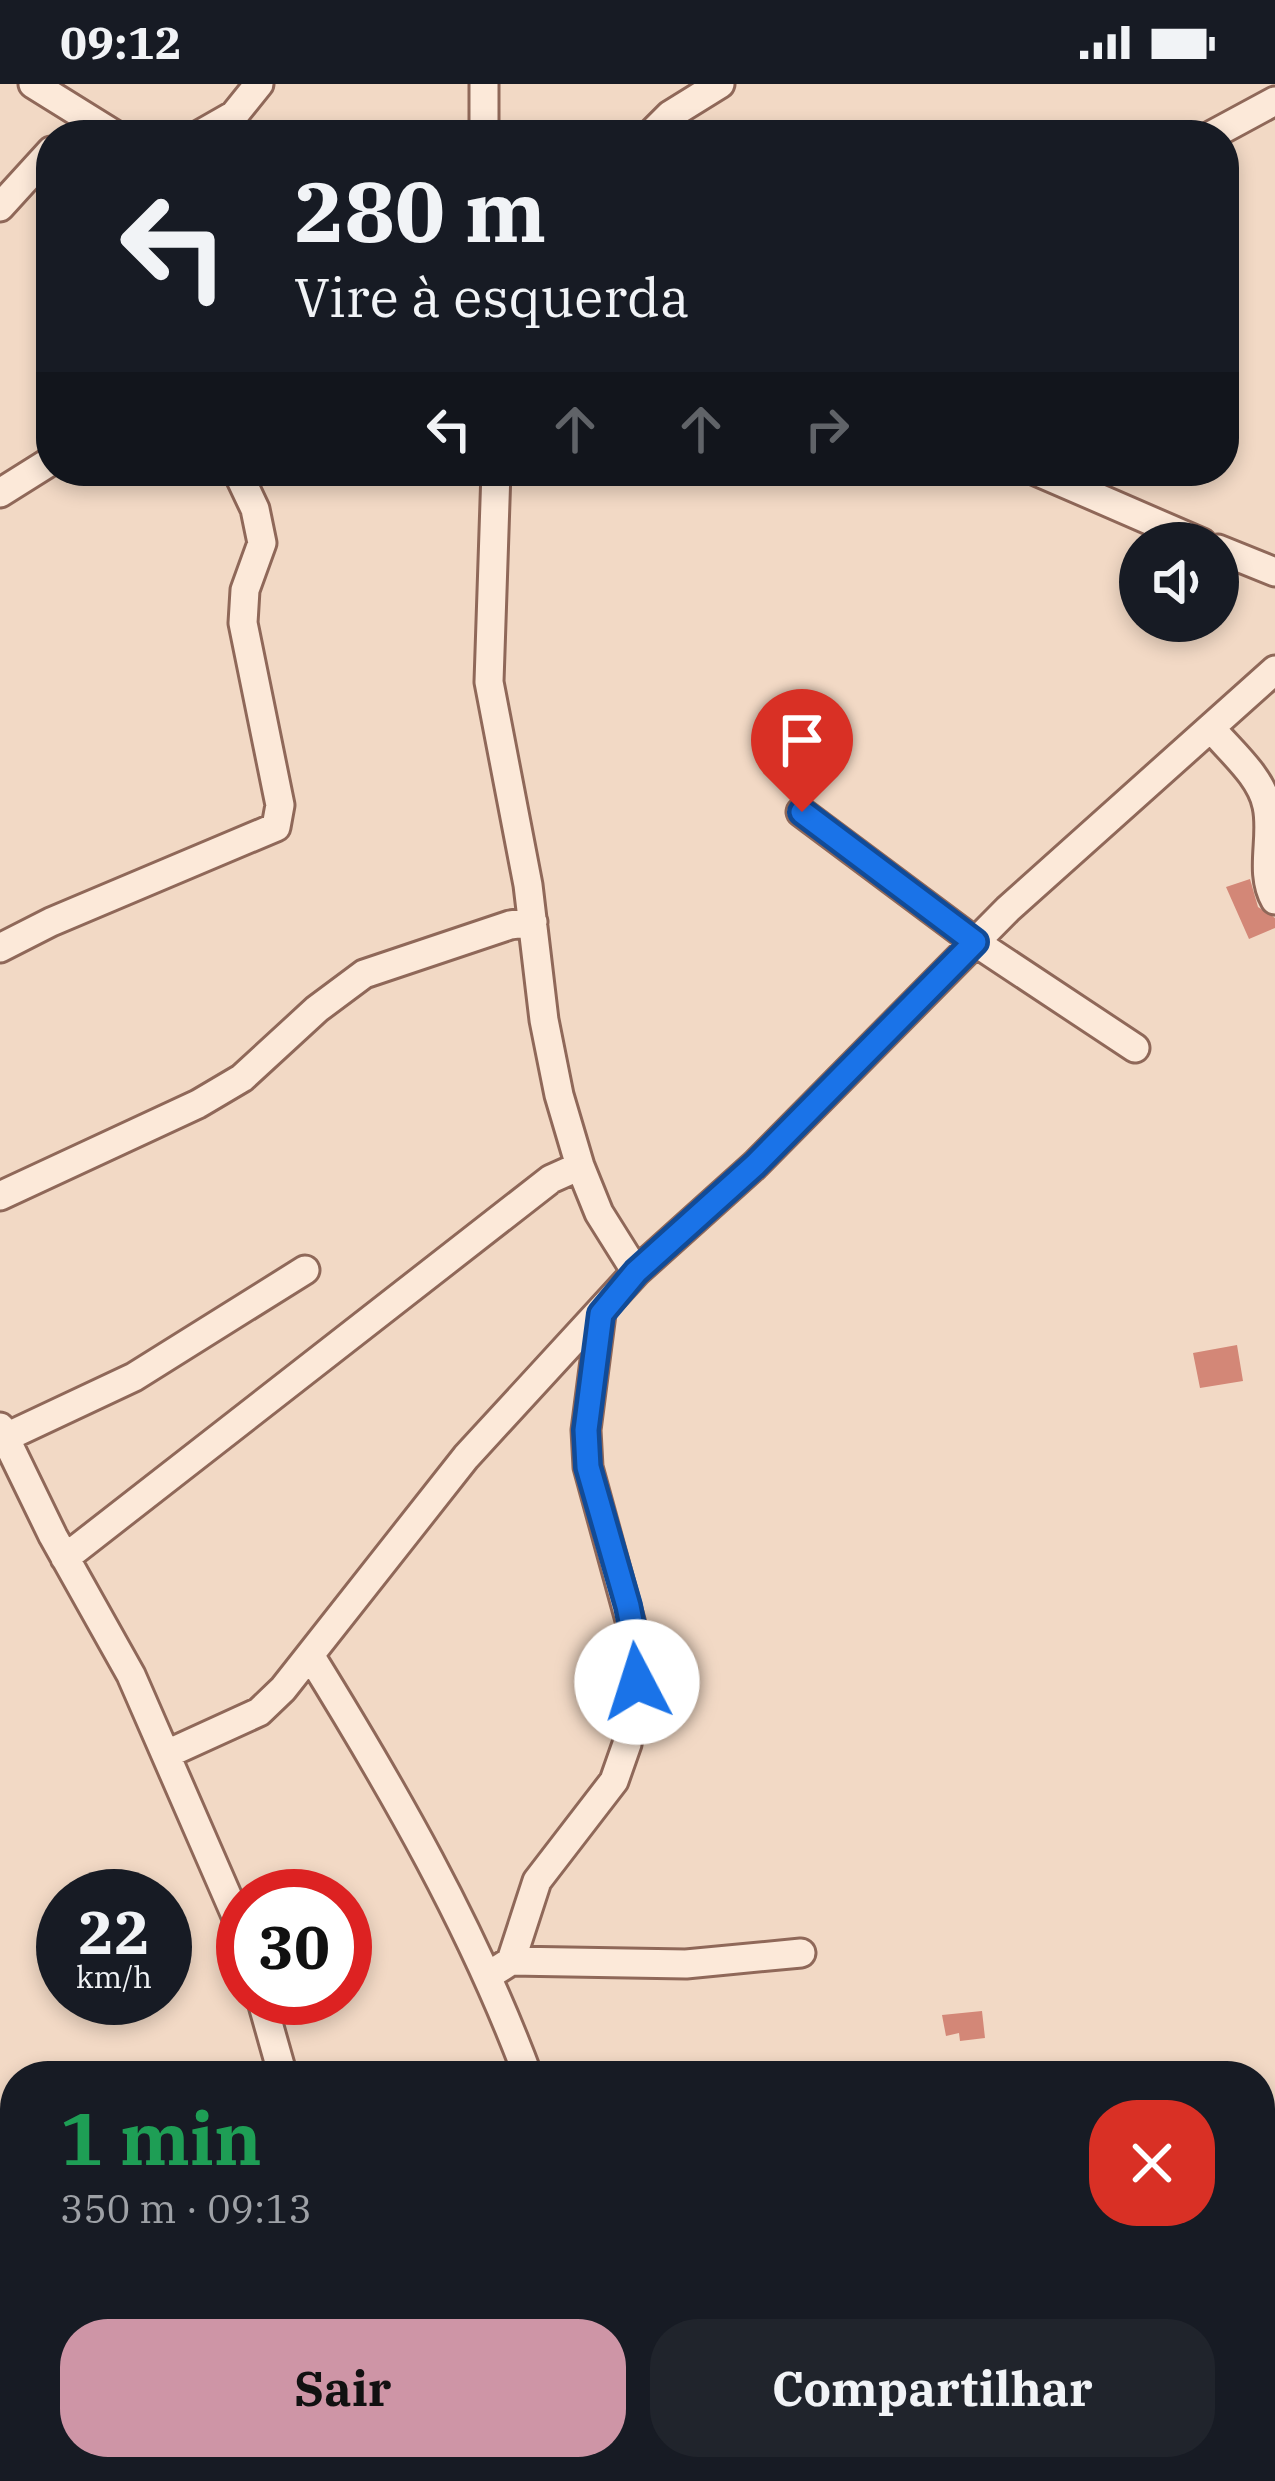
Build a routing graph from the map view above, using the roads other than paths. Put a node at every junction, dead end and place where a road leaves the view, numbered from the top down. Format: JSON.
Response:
{"nodes":[{"id":1,"x":33,"y":84,"type":"edge"},
{"id":2,"x":259,"y":84,"type":"edge"},
{"id":3,"x":484,"y":84,"type":"edge"},
{"id":4,"x":720,"y":84,"type":"edge"},
{"id":5,"x":1275,"y":101,"type":"edge"},
{"id":6,"x":68,"y":120,"type":"edge"},
{"id":7,"x":225,"y":120,"type":"edge"},
{"id":8,"x":484,"y":120,"type":"edge"},
{"id":9,"x":665,"y":120,"type":"edge"},
{"id":10,"x":1239,"y":120,"type":"edge"},
{"id":11,"x":36,"y":167,"type":"edge"},
{"id":12,"x":0,"y":207,"type":"edge"},
{"id":13,"x":36,"y":470,"type":"edge"},
{"id":14,"x":244,"y":486,"type":"edge"},
{"id":15,"x":496,"y":486,"type":"edge"},
{"id":16,"x":1071,"y":486,"type":"edge"},
{"id":17,"x":0,"y":493,"type":"edge"},
{"id":18,"x":1154,"y":522,"type":"edge"},
{"id":19,"x":1239,"y":557,"type":"edge"},
{"id":20,"x":1275,"y":572,"type":"edge"},
{"id":21,"x":1275,"y":670,"type":"edge"},
{"id":22,"x":1210,"y":728,"type":"junction"},
{"id":23,"x":802,"y":812,"type":"dead end"},
{"id":24,"x":1275,"y":900,"type":"edge"},
{"id":25,"x":533,"y":922,"type":"junction"},
{"id":26,"x":975,"y":942,"type":"junction"},
{"id":27,"x":0,"y":948,"type":"edge"},
{"id":28,"x":1135,"y":1048,"type":"dead end"},
{"id":29,"x":580,"y":1166,"type":"junction"},
{"id":30,"x":0,"y":1196,"type":"edge"},
{"id":31,"x":304,"y":1270,"type":"dead end"},
{"id":32,"x":636,"y":1272,"type":"junction"},
{"id":33,"x":601,"y":1314,"type":"junction"},
{"id":34,"x":2,"y":1435,"type":"edge"},
{"id":35,"x":65,"y":1558,"type":"junction"},
{"id":36,"x":310,"y":1655,"type":"junction"},
{"id":37,"x":167,"y":1754,"type":"junction"},
{"id":38,"x":216,"y":1869,"type":"edge"},
{"id":39,"x":801,"y":1953,"type":"dead end"},
{"id":40,"x":499,"y":1968,"type":"junction"},
{"id":41,"x":269,"y":2025,"type":"edge"},
{"id":42,"x":279,"y":2061,"type":"edge"},
{"id":43,"x":524,"y":2061,"type":"edge"}],
"edges":[{"from":1,"to":6,"type":"street"},
{"from":2,"to":7,"type":"street"},
{"from":3,"to":8,"type":"street"},
{"from":4,"to":9,"type":"street"},
{"from":5,"to":10,"type":"street"},
{"from":11,"to":12,"type":"street"},
{"from":13,"to":17,"type":"street"},
{"from":14,"to":27,"type":"street"},
{"from":15,"to":25,"type":"street"},
{"from":16,"to":18,"type":"street"},
{"from":19,"to":20,"type":"street"},
{"from":21,"to":22,"type":"street"},
{"from":22,"to":24,"type":"street"},
{"from":22,"to":26,"type":"street"},
{"from":23,"to":26,"type":"street"},
{"from":25,"to":29,"type":"street"},
{"from":25,"to":30,"type":"street"},
{"from":26,"to":28,"type":"street"},
{"from":26,"to":32,"type":"street"},
{"from":29,"to":32,"type":"street"},
{"from":29,"to":35,"type":"street"},
{"from":31,"to":34,"type":"street"},
{"from":32,"to":33,"type":"street"},
{"from":33,"to":36,"type":"street"},
{"from":33,"to":40,"type":"street"},
{"from":34,"to":35,"type":"street"},
{"from":35,"to":37,"type":"street"},
{"from":36,"to":37,"type":"street"},
{"from":36,"to":40,"type":"street"},
{"from":37,"to":38,"type":"street"},
{"from":39,"to":40,"type":"street"},
{"from":40,"to":43,"type":"street"},
{"from":41,"to":42,"type":"street"}]}
